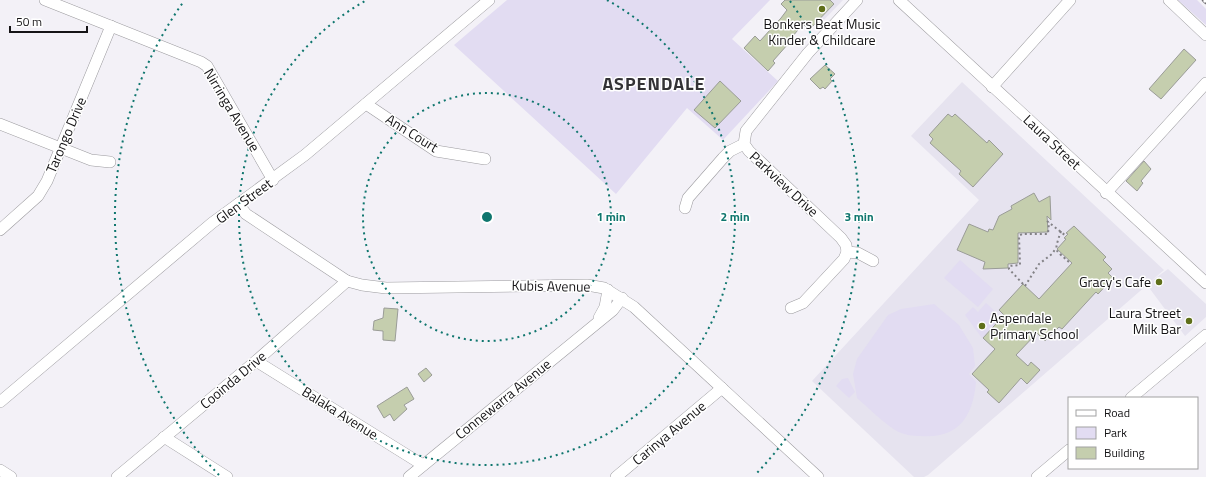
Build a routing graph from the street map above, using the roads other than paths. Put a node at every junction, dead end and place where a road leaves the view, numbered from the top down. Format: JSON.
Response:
{"nodes":[{"id":1,"x":45,"y":0,"type":"edge"},
{"id":2,"x":489,"y":0,"type":"edge"},
{"id":3,"x":857,"y":0,"type":"edge"},
{"id":4,"x":899,"y":0,"type":"edge"},
{"id":5,"x":1070,"y":0,"type":"edge"},
{"id":6,"x":1169,"y":0,"type":"edge"},
{"id":7,"x":111,"y":26,"type":"junction"},
{"id":8,"x":1206,"y":35,"type":"edge"},
{"id":9,"x":1206,"y":82,"type":"edge"},
{"id":10,"x":992,"y":87,"type":"junction"},
{"id":11,"x":366,"y":104,"type":"junction"},
{"id":12,"x":0,"y":124,"type":"edge"},
{"id":13,"x":744,"y":144,"type":"junction"},
{"id":14,"x":61,"y":148,"type":"junction"},
{"id":15,"x":485,"y":159,"type":"dead end"},
{"id":16,"x":110,"y":162,"type":"dead end"},
{"id":17,"x":273,"y":180,"type":"junction"},
{"id":18,"x":1106,"y":193,"type":"junction"},
{"id":19,"x":238,"y":204,"type":"junction"},
{"id":20,"x":685,"y":208,"type":"dead end"},
{"id":21,"x":0,"y":230,"type":"edge"},
{"id":22,"x":847,"y":252,"type":"junction"},
{"id":23,"x":873,"y":261,"type":"dead end"},
{"id":24,"x":347,"y":281,"type":"junction"},
{"id":25,"x":1206,"y":283,"type":"edge"},
{"id":26,"x":608,"y":290,"type":"junction"},
{"id":27,"x":622,"y":298,"type":"junction"},
{"id":28,"x":791,"y":308,"type":"dead end"},
{"id":29,"x":597,"y":322,"type":"junction"},
{"id":30,"x":1206,"y":335,"type":"edge"},
{"id":31,"x":256,"y":361,"type":"junction"},
{"id":32,"x":722,"y":388,"type":"junction"},
{"id":33,"x":1132,"y":397,"type":"edge"},
{"id":34,"x":0,"y":402,"type":"edge"},
{"id":35,"x":164,"y":438,"type":"junction"},
{"id":36,"x":1068,"y":451,"type":"edge"},
{"id":37,"x":423,"y":465,"type":"junction"},
{"id":38,"x":0,"y":470,"type":"edge"},
{"id":39,"x":11,"y":477,"type":"edge"},
{"id":40,"x":117,"y":477,"type":"edge"},
{"id":41,"x":227,"y":477,"type":"edge"},
{"id":42,"x":409,"y":477,"type":"edge"},
{"id":43,"x":616,"y":477,"type":"edge"},
{"id":44,"x":818,"y":477,"type":"edge"},
{"id":45,"x":1037,"y":477,"type":"edge"}],
"edges":[{"from":1,"to":7,"type":"street","name":"Nirringa Avenue"},
{"from":2,"to":11,"type":"street","name":"Glen Street"},
{"from":3,"to":13,"type":"street","name":"Parkview Drive"},
{"from":4,"to":10,"type":"street","name":"Laura Street"},
{"from":5,"to":10,"type":"street"},
{"from":6,"to":8,"type":"street"},
{"from":7,"to":14,"type":"street","name":"Tarongo Drive"},
{"from":7,"to":17,"type":"street","name":"Nirringa Avenue"},
{"from":9,"to":18,"type":"street"},
{"from":10,"to":18,"type":"street","name":"Laura Street"},
{"from":11,"to":15,"type":"street","name":"Ann Court"},
{"from":11,"to":17,"type":"street","name":"Glen Street"},
{"from":12,"to":14,"type":"street"},
{"from":13,"to":20,"type":"street"},
{"from":13,"to":22,"type":"street","name":"Parkview Drive"},
{"from":14,"to":16,"type":"street"},
{"from":14,"to":21,"type":"street","name":"Tarongo Drive"},
{"from":17,"to":19,"type":"street","name":"Glen Street"},
{"from":18,"to":25,"type":"street","name":"Laura Street"},
{"from":19,"to":24,"type":"street","name":"Kubis Avenue"},
{"from":19,"to":34,"type":"street","name":"Glen Street"},
{"from":22,"to":23,"type":"street"},
{"from":22,"to":28,"type":"street"},
{"from":24,"to":26,"type":"street","name":"Kubis Avenue"},
{"from":24,"to":31,"type":"street","name":"Cooinda Drive"},
{"from":26,"to":27,"type":"street","name":"Kubis Avenue"},
{"from":26,"to":29,"type":"street","name":"Connewarra Avenue"},
{"from":27,"to":29,"type":"street","name":"Connewarra Avenue"},
{"from":27,"to":32,"type":"street","name":"Kubis Avenue"},
{"from":29,"to":37,"type":"street","name":"Connewarra Avenue"},
{"from":30,"to":33,"type":"street"},
{"from":31,"to":35,"type":"street","name":"Cooinda Drive"},
{"from":31,"to":37,"type":"street","name":"Balaka Avenue"},
{"from":32,"to":43,"type":"street","name":"Carinya Avenue"},
{"from":32,"to":44,"type":"street","name":"Kubis Avenue"},
{"from":35,"to":40,"type":"street","name":"Cooinda Drive"},
{"from":35,"to":41,"type":"street"},
{"from":36,"to":45,"type":"street"},
{"from":37,"to":42,"type":"street","name":"Connewarra Avenue"},
{"from":38,"to":39,"type":"street"}]}
